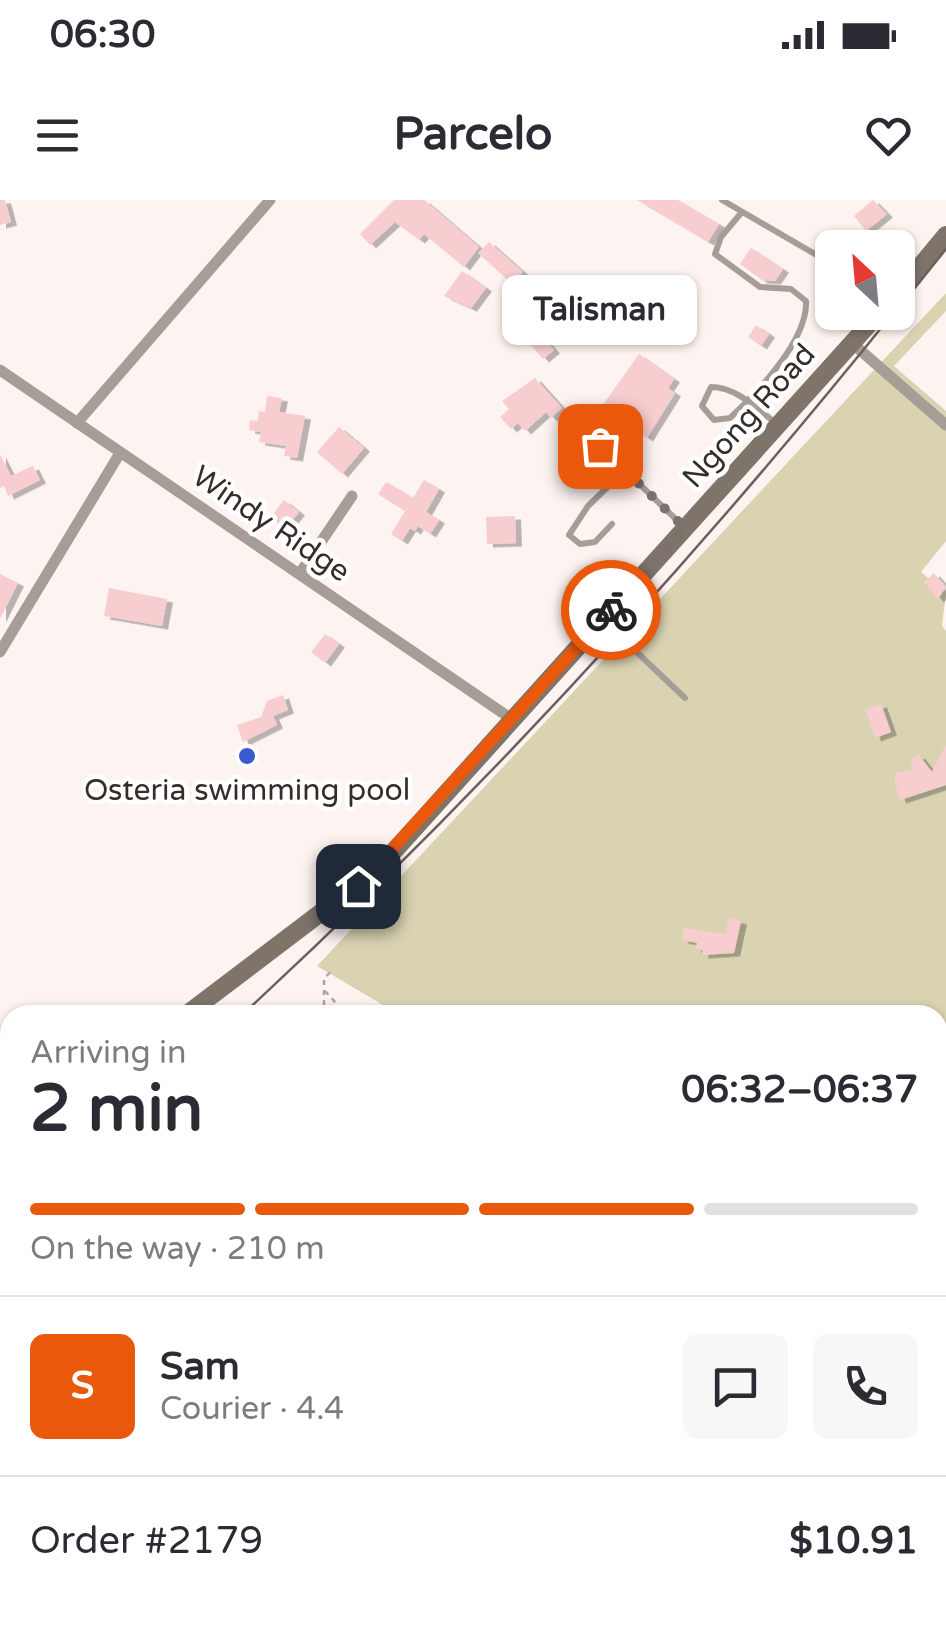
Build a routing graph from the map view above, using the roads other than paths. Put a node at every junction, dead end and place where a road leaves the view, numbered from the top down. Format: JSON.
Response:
{"nodes":[{"id":1,"x":270,"y":200,"type":"edge"},
{"id":2,"x":722,"y":200,"type":"edge"},
{"id":3,"x":742,"y":212,"type":"junction"},
{"id":4,"x":945,"y":240,"type":"edge"},
{"id":5,"x":815,"y":254,"type":"edge"},
{"id":6,"x":915,"y":274,"type":"edge"},
{"id":7,"x":864,"y":330,"type":"edge"},
{"id":8,"x":852,"y":344,"type":"junction"},
{"id":9,"x":0,"y":370,"type":"edge"},
{"id":10,"x":746,"y":400,"type":"junction"},
{"id":11,"x":576,"y":422,"type":"dead end"},
{"id":12,"x":78,"y":424,"type":"junction"},
{"id":13,"x":778,"y":425,"type":"junction"},
{"id":14,"x":946,"y":425,"type":"edge"},
{"id":15,"x":120,"y":453,"type":"junction"},
{"id":16,"x":625,"y":470,"type":"junction"},
{"id":17,"x":352,"y":496,"type":"dead end"},
{"id":18,"x":612,"y":524,"type":"dead end"},
{"id":19,"x":685,"y":528,"type":"junction"},
{"id":20,"x":300,"y":573,"type":"junction"},
{"id":21,"x":603,"y":620,"type":"junction"},
{"id":22,"x":0,"y":652,"type":"edge"},
{"id":23,"x":685,"y":698,"type":"dead end"},
{"id":24,"x":513,"y":720,"type":"junction"},
{"id":25,"x":199,"y":1005,"type":"edge"}],
"edges":[{"from":1,"to":12,"type":"street"},
{"from":2,"to":3,"type":"lane"},
{"from":3,"to":5,"type":"lane"},
{"from":3,"to":10,"type":"lane"},
{"from":4,"to":6,"type":"main road"},
{"from":7,"to":8,"type":"main road","name":"Ngong Road"},
{"from":8,"to":13,"type":"main road","name":"Ngong Road"},
{"from":8,"to":14,"type":"street"},
{"from":9,"to":12,"type":"street","name":"Windy Ridge"},
{"from":10,"to":10,"type":"lane"},
{"from":10,"to":13,"type":"lane"},
{"from":11,"to":16,"type":"lane"},
{"from":12,"to":15,"type":"street","name":"Windy Ridge"},
{"from":13,"to":19,"type":"main road","name":"Ngong Road"},
{"from":15,"to":20,"type":"street","name":"Windy Ridge"},
{"from":15,"to":22,"type":"street"},
{"from":16,"to":18,"type":"lane"},
{"from":16,"to":19,"type":"lane"},
{"from":17,"to":20,"type":"street"},
{"from":19,"to":21,"type":"main road","name":"Ngong Road"},
{"from":20,"to":24,"type":"street","name":"Windy Ridge"},
{"from":21,"to":23,"type":"lane"},
{"from":21,"to":24,"type":"main road","name":"Ngong Road"},
{"from":24,"to":25,"type":"main road","name":"Ngong Road"}]}
